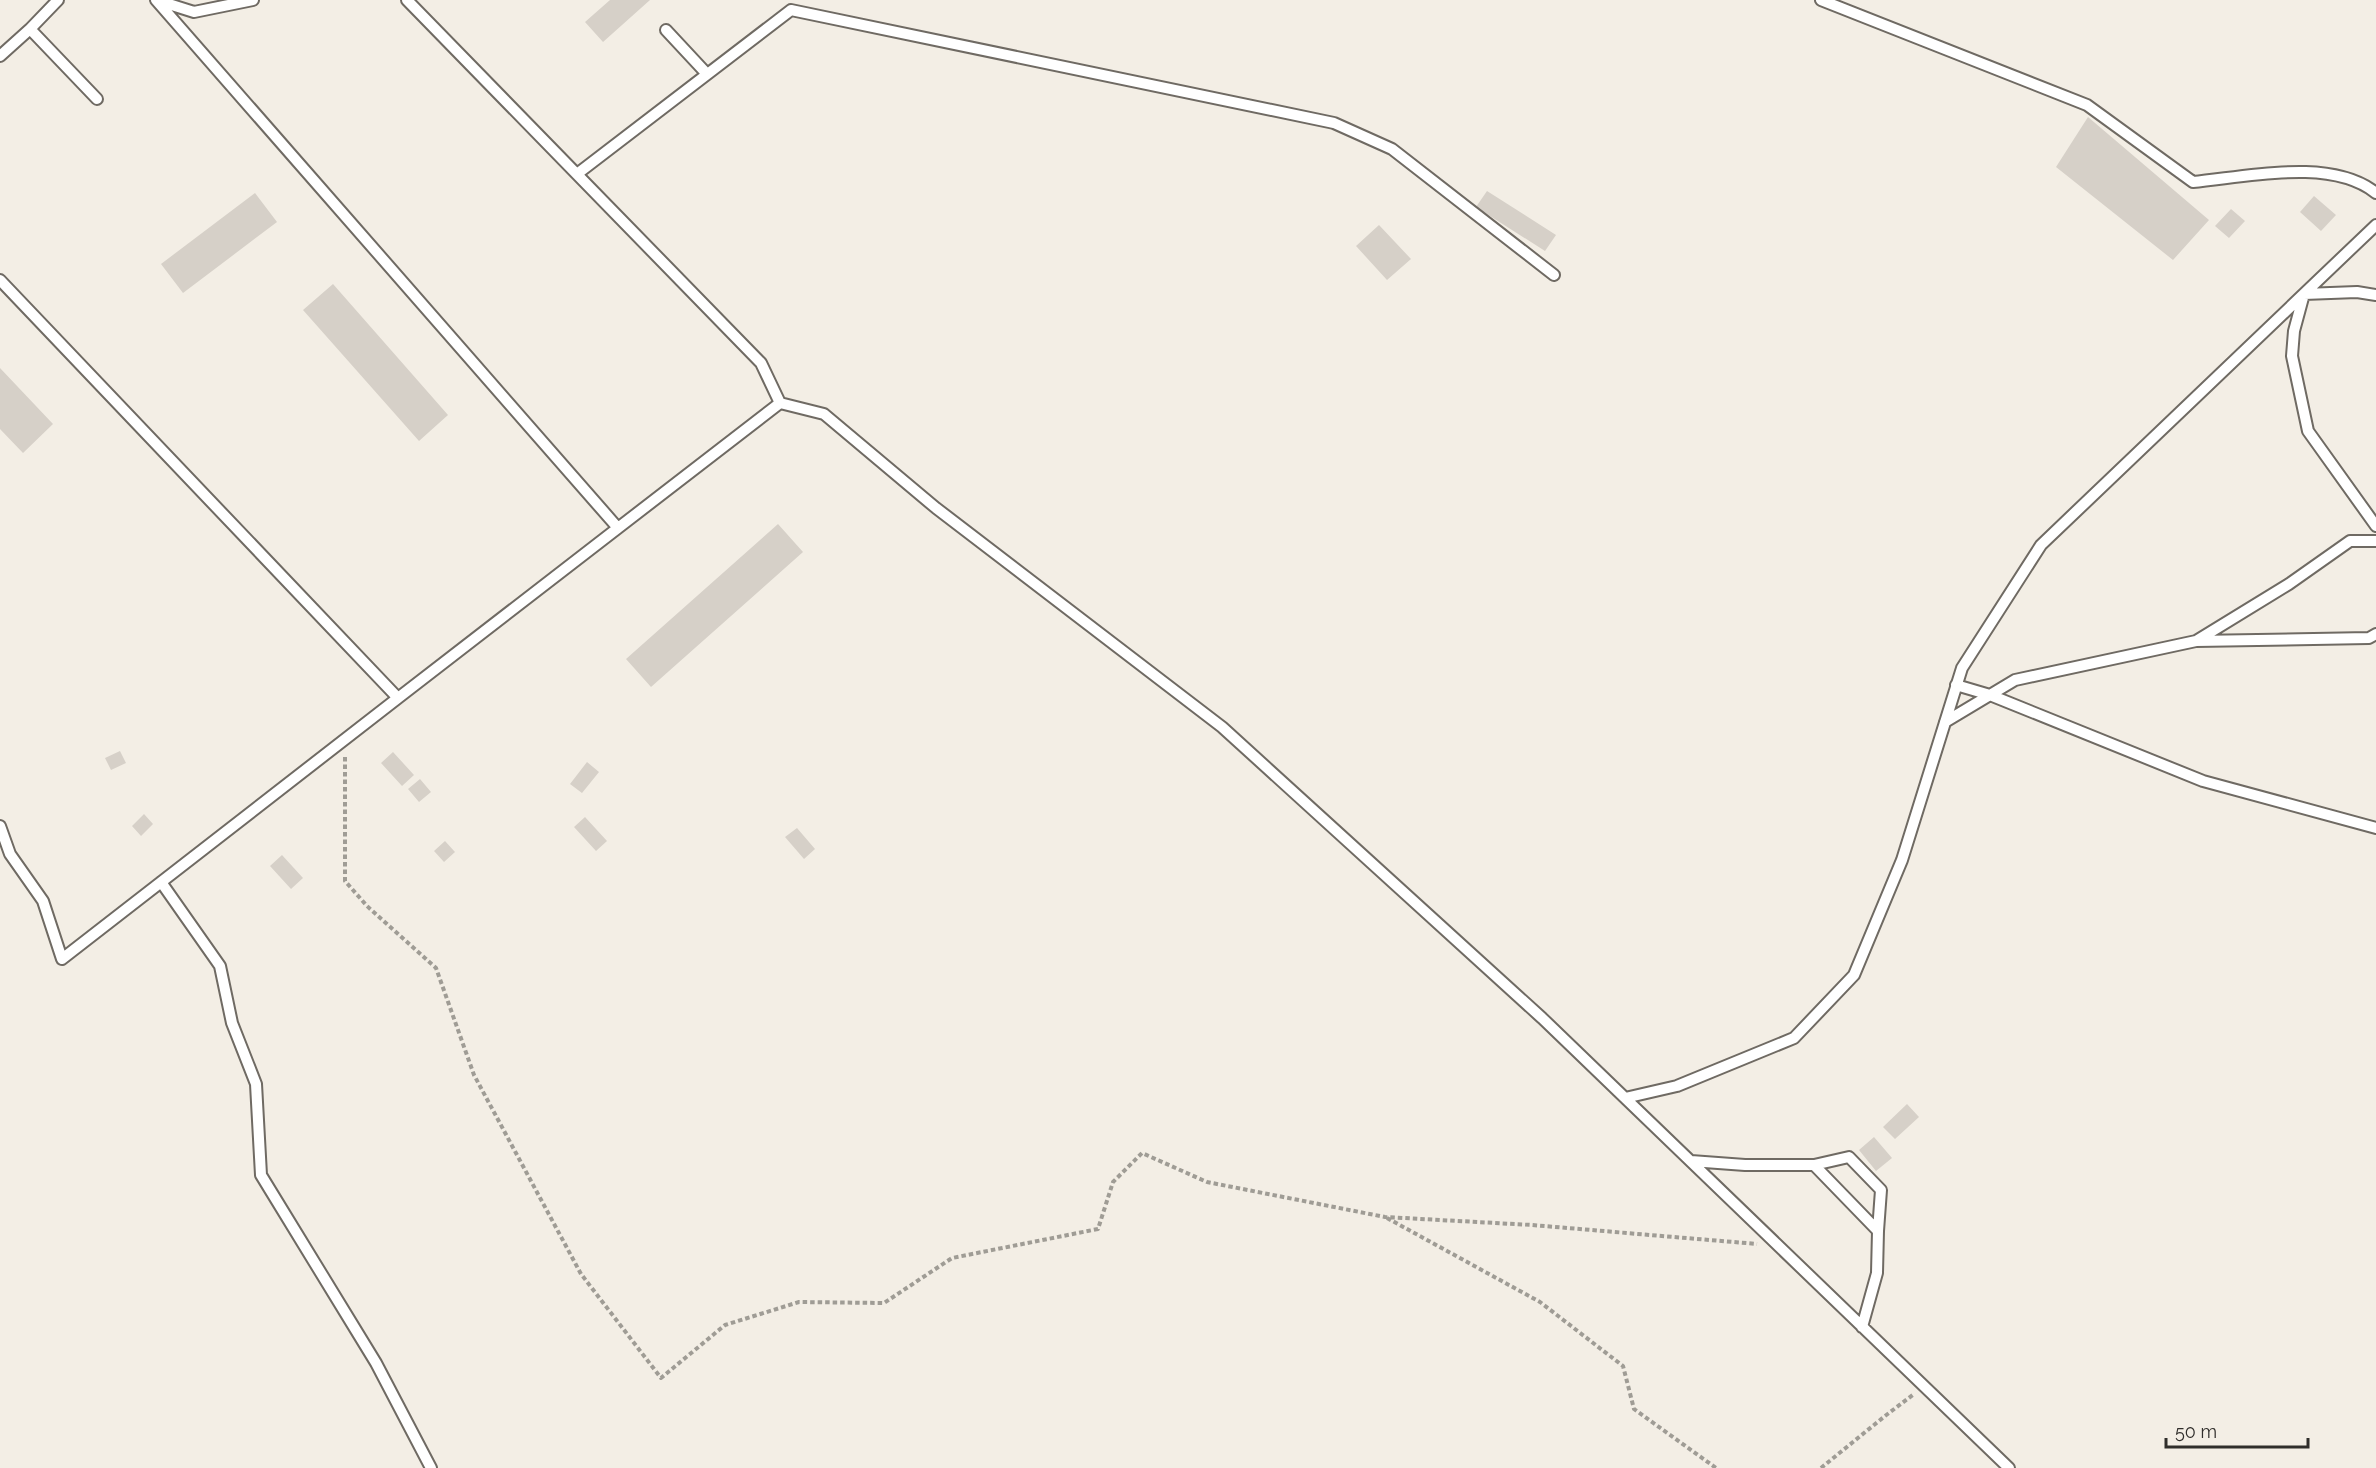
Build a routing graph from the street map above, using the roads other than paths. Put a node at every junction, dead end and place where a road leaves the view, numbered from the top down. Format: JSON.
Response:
{"nodes":[{"id":1,"x":58,"y":0,"type":"edge"},
{"id":2,"x":156,"y":0,"type":"edge"},
{"id":3,"x":253,"y":0,"type":"edge"},
{"id":4,"x":407,"y":0,"type":"edge"},
{"id":5,"x":1821,"y":0,"type":"edge"},
{"id":6,"x":788,"y":5,"type":"edge"},
{"id":7,"x":30,"y":29,"type":"junction"},
{"id":8,"x":666,"y":30,"type":"dead end"},
{"id":9,"x":0,"y":56,"type":"edge"},
{"id":10,"x":707,"y":75,"type":"junction"},
{"id":11,"x":97,"y":99,"type":"dead end"},
{"id":12,"x":577,"y":174,"type":"junction"},
{"id":13,"x":2376,"y":193,"type":"edge"},
{"id":14,"x":2376,"y":225,"type":"edge"},
{"id":15,"x":1554,"y":275,"type":"dead end"},
{"id":16,"x":0,"y":280,"type":"edge"},
{"id":17,"x":2304,"y":294,"type":"junction"},
{"id":18,"x":2376,"y":295,"type":"edge"},
{"id":19,"x":780,"y":403,"type":"junction"},
{"id":20,"x":2376,"y":526,"type":"edge"},
{"id":21,"x":618,"y":528,"type":"junction"},
{"id":22,"x":2376,"y":541,"type":"edge"},
{"id":23,"x":2376,"y":634,"type":"edge"},
{"id":24,"x":2196,"y":641,"type":"junction"},
{"id":25,"x":1956,"y":685,"type":"junction"},
{"id":26,"x":1990,"y":695,"type":"junction"},
{"id":27,"x":398,"y":698,"type":"junction"},
{"id":28,"x":1945,"y":722,"type":"junction"},
{"id":29,"x":0,"y":826,"type":"edge"},
{"id":30,"x":2376,"y":828,"type":"edge"},
{"id":31,"x":161,"y":882,"type":"junction"},
{"id":32,"x":1625,"y":1098,"type":"junction"},
{"id":33,"x":1691,"y":1161,"type":"junction"},
{"id":34,"x":1814,"y":1165,"type":"junction"},
{"id":35,"x":1878,"y":1231,"type":"junction"},
{"id":36,"x":1863,"y":1327,"type":"junction"},
{"id":37,"x":431,"y":1468,"type":"edge"},
{"id":38,"x":2009,"y":1468,"type":"edge"}],
"edges":[{"from":1,"to":7,"type":"lane"},
{"from":2,"to":3,"type":"lane"},
{"from":2,"to":21,"type":"lane"},
{"from":4,"to":12,"type":"lane"},
{"from":5,"to":13,"type":"lane"},
{"from":6,"to":10,"type":"lane"},
{"from":6,"to":15,"type":"lane"},
{"from":7,"to":9,"type":"lane"},
{"from":7,"to":11,"type":"lane"},
{"from":8,"to":10,"type":"lane"},
{"from":10,"to":12,"type":"lane"},
{"from":12,"to":19,"type":"lane"},
{"from":14,"to":17,"type":"lane"},
{"from":16,"to":27,"type":"lane"},
{"from":17,"to":18,"type":"lane"},
{"from":17,"to":20,"type":"lane"},
{"from":17,"to":25,"type":"lane"},
{"from":19,"to":21,"type":"lane"},
{"from":19,"to":32,"type":"lane"},
{"from":21,"to":27,"type":"lane"},
{"from":22,"to":24,"type":"lane"},
{"from":23,"to":24,"type":"lane"},
{"from":24,"to":26,"type":"lane"},
{"from":25,"to":26,"type":"lane"},
{"from":25,"to":28,"type":"lane"},
{"from":26,"to":28,"type":"lane"},
{"from":26,"to":30,"type":"lane"},
{"from":27,"to":31,"type":"lane"},
{"from":28,"to":32,"type":"lane"},
{"from":29,"to":31,"type":"lane"},
{"from":31,"to":37,"type":"lane"},
{"from":32,"to":33,"type":"lane"},
{"from":33,"to":34,"type":"lane"},
{"from":33,"to":36,"type":"lane"},
{"from":34,"to":35,"type":"lane"},
{"from":34,"to":35,"type":"lane"},
{"from":35,"to":36,"type":"lane"},
{"from":36,"to":38,"type":"lane"}]}
